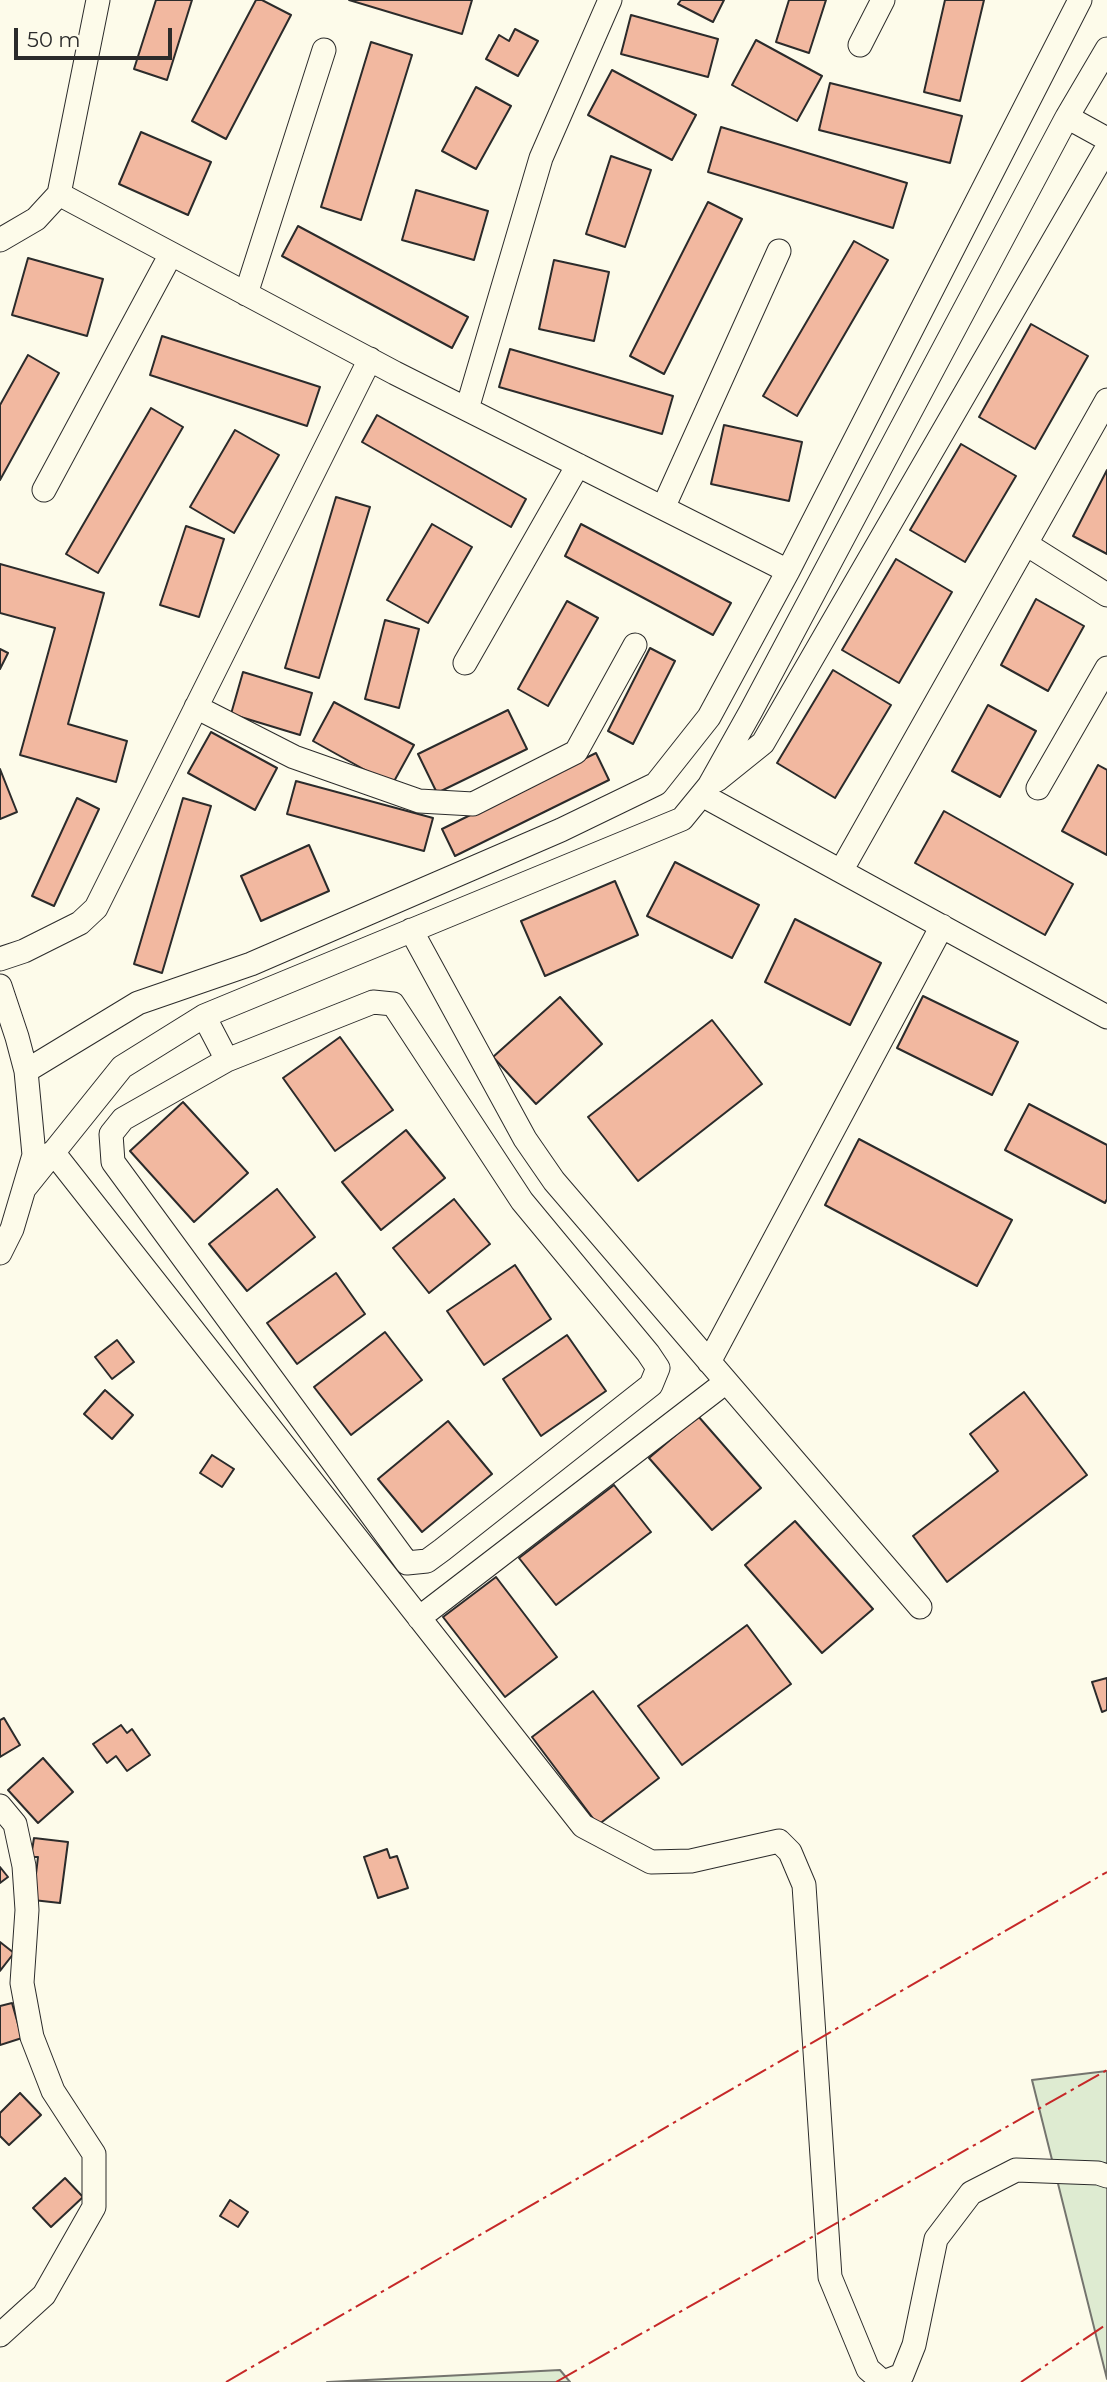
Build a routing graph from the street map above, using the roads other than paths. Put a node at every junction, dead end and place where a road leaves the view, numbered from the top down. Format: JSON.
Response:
{"nodes":[{"id":1,"x":99,"y":0,"type":"edge"},
{"id":2,"x":610,"y":0,"type":"edge"},
{"id":3,"x":883,"y":0,"type":"edge"},
{"id":4,"x":1080,"y":0,"type":"edge"},
{"id":5,"x":860,"y":45,"type":"dead end"},
{"id":6,"x":1107,"y":49,"type":"edge"},
{"id":7,"x":324,"y":50,"type":"dead end"},
{"id":8,"x":1067,"y":117,"type":"junction"},
{"id":9,"x":1107,"y":139,"type":"edge"},
{"id":10,"x":1107,"y":148,"type":"edge"},
{"id":11,"x":59,"y":194,"type":"junction"},
{"id":12,"x":0,"y":240,"type":"edge"},
{"id":13,"x":779,"y":251,"type":"dead end"},
{"id":14,"x":171,"y":254,"type":"junction"},
{"id":15,"x":246,"y":294,"type":"junction"},
{"id":16,"x":370,"y":359,"type":"junction"},
{"id":17,"x":1107,"y":400,"type":"edge"},
{"id":18,"x":467,"y":409,"type":"junction"},
{"id":19,"x":578,"y":465,"type":"junction"},
{"id":20,"x":44,"y":489,"type":"dead end"},
{"id":21,"x":663,"y":508,"type":"junction"},
{"id":22,"x":1026,"y":544,"type":"junction"},
{"id":23,"x":788,"y":571,"type":"junction"},
{"id":24,"x":1107,"y":596,"type":"edge"},
{"id":25,"x":635,"y":645,"type":"dead end"},
{"id":26,"x":465,"y":663,"type":"dead end"},
{"id":27,"x":1107,"y":667,"type":"edge"},
{"id":28,"x":196,"y":708,"type":"junction"},
{"id":29,"x":1038,"y":788,"type":"dead end"},
{"id":30,"x":705,"y":791,"type":"junction"},
{"id":31,"x":841,"y":871,"type":"junction"},
{"id":32,"x":942,"y":926,"type":"junction"},
{"id":33,"x":411,"y":930,"type":"junction"},
{"id":34,"x":0,"y":959,"type":"edge"},
{"id":35,"x":0,"y":986,"type":"edge"},
{"id":36,"x":204,"y":1016,"type":"junction"},
{"id":37,"x":1107,"y":1017,"type":"edge"},
{"id":38,"x":227,"y":1060,"type":"junction"},
{"id":39,"x":26,"y":1071,"type":"junction"},
{"id":40,"x":53,"y":1152,"type":"junction"},
{"id":41,"x":554,"y":1181,"type":"junction"},
{"id":42,"x":24,"y":1189,"type":"junction"},
{"id":43,"x":522,"y":1201,"type":"junction"},
{"id":44,"x":0,"y":1253,"type":"edge"},
{"id":45,"x":709,"y":1362,"type":"junction"},
{"id":46,"x":726,"y":1382,"type":"junction"},
{"id":47,"x":919,"y":1607,"type":"dead end"},
{"id":48,"x":419,"y":1618,"type":"junction"},
{"id":49,"x":0,"y":1806,"type":"edge"},
{"id":50,"x":1107,"y":2176,"type":"edge"},
{"id":51,"x":0,"y":2335,"type":"edge"},
{"id":52,"x":883,"y":2382,"type":"edge"}],
"edges":[{"from":1,"to":11,"type":"street"},
{"from":2,"to":18,"type":"street"},
{"from":3,"to":5,"type":"street"},
{"from":4,"to":23,"type":"street"},
{"from":6,"to":8,"type":"street"},
{"from":7,"to":15,"type":"street"},
{"from":8,"to":9,"type":"street"},
{"from":8,"to":30,"type":"street"},
{"from":10,"to":30,"type":"street"},
{"from":11,"to":12,"type":"street"},
{"from":11,"to":14,"type":"street"},
{"from":13,"to":21,"type":"street"},
{"from":14,"to":15,"type":"street"},
{"from":14,"to":20,"type":"street"},
{"from":15,"to":16,"type":"street"},
{"from":16,"to":18,"type":"street"},
{"from":16,"to":28,"type":"street"},
{"from":17,"to":22,"type":"street"},
{"from":18,"to":19,"type":"street"},
{"from":19,"to":21,"type":"street"},
{"from":19,"to":26,"type":"street"},
{"from":21,"to":23,"type":"street"},
{"from":22,"to":24,"type":"street"},
{"from":22,"to":31,"type":"street"},
{"from":23,"to":39,"type":"street"},
{"from":25,"to":28,"type":"street"},
{"from":27,"to":29,"type":"street"},
{"from":28,"to":34,"type":"street"},
{"from":30,"to":31,"type":"street"},
{"from":30,"to":33,"type":"street"},
{"from":31,"to":32,"type":"street"},
{"from":32,"to":37,"type":"street"},
{"from":32,"to":45,"type":"street"},
{"from":33,"to":36,"type":"street"},
{"from":33,"to":41,"type":"street"},
{"from":35,"to":39,"type":"street"},
{"from":36,"to":38,"type":"street"},
{"from":36,"to":40,"type":"street"},
{"from":38,"to":43,"type":"street"},
{"from":38,"to":43,"type":"street"},
{"from":39,"to":42,"type":"street"},
{"from":40,"to":42,"type":"street"},
{"from":40,"to":48,"type":"street"},
{"from":41,"to":43,"type":"street"},
{"from":41,"to":45,"type":"street"},
{"from":42,"to":44,"type":"street"},
{"from":45,"to":46,"type":"street"},
{"from":46,"to":47,"type":"street"},
{"from":46,"to":48,"type":"street"},
{"from":48,"to":52,"type":"street"},
{"from":49,"to":51,"type":"street"},
{"from":50,"to":52,"type":"street"}]}
